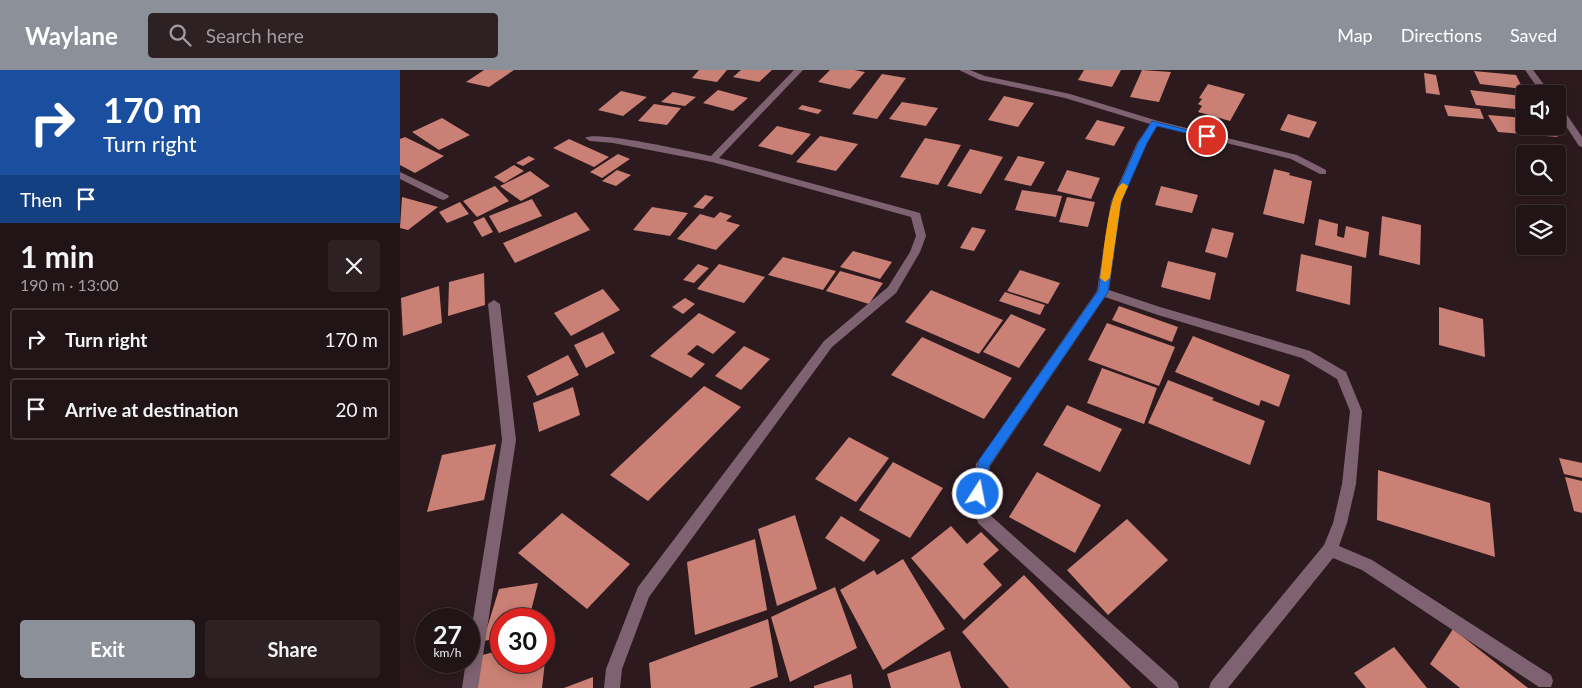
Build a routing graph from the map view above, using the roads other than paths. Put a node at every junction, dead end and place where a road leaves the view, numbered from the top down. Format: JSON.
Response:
{"nodes":[{"id":1,"x":799,"y":70,"type":"edge"},
{"id":2,"x":963,"y":70,"type":"edge"},
{"id":3,"x":1529,"y":70,"type":"edge"},
{"id":4,"x":1540,"y":85,"type":"edge"},
{"id":5,"x":1566,"y":120,"type":"edge"},
{"id":6,"x":1155,"y":123,"type":"junction"},
{"id":7,"x":590,"y":138,"type":"dead end"},
{"id":8,"x":1582,"y":144,"type":"edge"},
{"id":9,"x":713,"y":159,"type":"junction"},
{"id":10,"x":1324,"y":172,"type":"dead end"},
{"id":11,"x":400,"y":175,"type":"edge"},
{"id":12,"x":444,"y":197,"type":"dead end"},
{"id":13,"x":1103,"y":292,"type":"junction"},
{"id":14,"x":494,"y":304,"type":"dead end"},
{"id":15,"x":1330,"y":550,"type":"junction"},
{"id":16,"x":1545,"y":681,"type":"dead end"},
{"id":17,"x":470,"y":688,"type":"edge"},
{"id":18,"x":612,"y":688,"type":"edge"},
{"id":19,"x":1171,"y":688,"type":"edge"},
{"id":20,"x":1217,"y":688,"type":"edge"}],
"edges":[{"from":1,"to":9,"type":"street"},
{"from":2,"to":6,"type":"street"},
{"from":3,"to":4,"type":"street"},
{"from":5,"to":8,"type":"street"},
{"from":6,"to":10,"type":"street"},
{"from":6,"to":13,"type":"street"},
{"from":7,"to":9,"type":"street"},
{"from":9,"to":18,"type":"street"},
{"from":11,"to":12,"type":"street"},
{"from":13,"to":15,"type":"street"},
{"from":13,"to":19,"type":"street"},
{"from":14,"to":17,"type":"street"},
{"from":15,"to":16,"type":"street"},
{"from":15,"to":20,"type":"street"}]}
